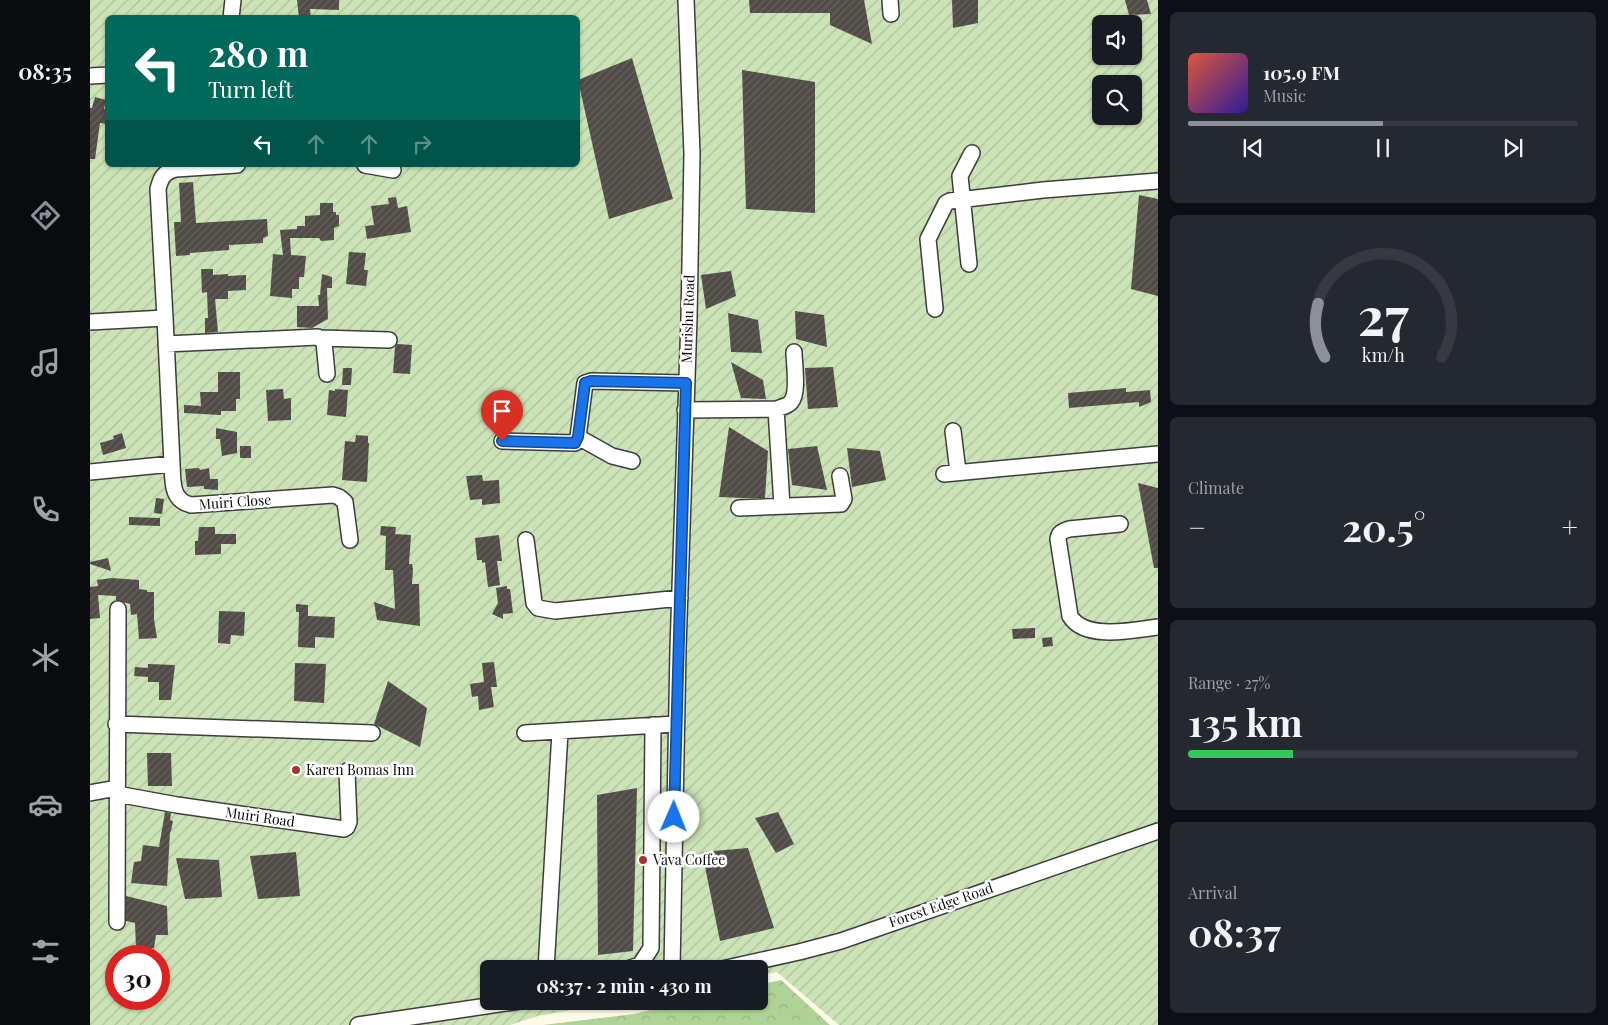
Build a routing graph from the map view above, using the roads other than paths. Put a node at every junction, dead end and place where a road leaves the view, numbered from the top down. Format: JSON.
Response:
{"nodes":[{"id":1,"x":233,"y":0,"type":"edge"},
{"id":2,"x":686,"y":0,"type":"edge"},
{"id":3,"x":231,"y":15,"type":"edge"},
{"id":4,"x":105,"y":75,"type":"edge"},
{"id":5,"x":90,"y":76,"type":"edge"},
{"id":6,"x":972,"y":153,"type":"dead end"},
{"id":7,"x":206,"y":167,"type":"edge"},
{"id":8,"x":377,"y":167,"type":"edge"},
{"id":9,"x":394,"y":170,"type":"dead end"},
{"id":10,"x":1158,"y":181,"type":"edge"},
{"id":11,"x":962,"y":200,"type":"junction"},
{"id":12,"x":970,"y":264,"type":"dead end"},
{"id":13,"x":935,"y":309,"type":"dead end"},
{"id":14,"x":165,"y":318,"type":"junction"},
{"id":15,"x":90,"y":322,"type":"edge"},
{"id":16,"x":321,"y":338,"type":"junction"},
{"id":17,"x":388,"y":340,"type":"dead end"},
{"id":18,"x":166,"y":344,"type":"junction"},
{"id":19,"x":794,"y":352,"type":"dead end"},
{"id":20,"x":327,"y":374,"type":"dead end"},
{"id":21,"x":686,"y":383,"type":"junction"},
{"id":22,"x":776,"y":408,"type":"junction"},
{"id":23,"x":685,"y":410,"type":"junction"},
{"id":24,"x":954,"y":431,"type":"dead end"},
{"id":25,"x":578,"y":437,"type":"junction"},
{"id":26,"x":502,"y":441,"type":"dead end"},
{"id":27,"x":1158,"y":454,"type":"edge"},
{"id":28,"x":632,"y":461,"type":"dead end"},
{"id":29,"x":172,"y":464,"type":"junction"},
{"id":30,"x":90,"y":472,"type":"edge"},
{"id":31,"x":840,"y":476,"type":"dead end"},
{"id":32,"x":782,"y":506,"type":"junction"},
{"id":33,"x":739,"y":508,"type":"dead end"},
{"id":34,"x":1120,"y":524,"type":"dead end"},
{"id":35,"x":350,"y":540,"type":"dead end"},
{"id":36,"x":526,"y":540,"type":"dead end"},
{"id":37,"x":680,"y":598,"type":"junction"},
{"id":38,"x":118,"y":609,"type":"dead end"},
{"id":39,"x":1158,"y":628,"type":"edge"},
{"id":40,"x":116,"y":724,"type":"junction"},
{"id":41,"x":676,"y":724,"type":"junction"},
{"id":42,"x":654,"y":725,"type":"junction"},
{"id":43,"x":560,"y":732,"type":"junction"},
{"id":44,"x":372,"y":733,"type":"dead end"},
{"id":45,"x":525,"y":733,"type":"dead end"},
{"id":46,"x":348,"y":770,"type":"dead end"},
{"id":47,"x":117,"y":791,"type":"junction"},
{"id":48,"x":90,"y":792,"type":"edge"},
{"id":49,"x":1158,"y":831,"type":"edge"},
{"id":50,"x":117,"y":922,"type":"dead end"},
{"id":51,"x":547,"y":960,"type":"edge"},
{"id":52,"x":643,"y":960,"type":"edge"},
{"id":53,"x":672,"y":960,"type":"edge"},
{"id":54,"x":763,"y":960,"type":"edge"},
{"id":55,"x":480,"y":1007,"type":"edge"},
{"id":56,"x":358,"y":1025,"type":"edge"}],
"edges":[{"from":1,"to":3,"type":"street"},
{"from":2,"to":21,"type":"street","name":"Murishu Road"},
{"from":4,"to":5,"type":"street"},
{"from":6,"to":11,"type":"street"},
{"from":7,"to":14,"type":"street","name":"Muiri Close"},
{"from":8,"to":9,"type":"street"},
{"from":10,"to":11,"type":"street"},
{"from":11,"to":12,"type":"street"},
{"from":11,"to":13,"type":"street"},
{"from":14,"to":15,"type":"street"},
{"from":14,"to":18,"type":"street","name":"Muiri Close"},
{"from":16,"to":17,"type":"street"},
{"from":16,"to":18,"type":"street"},
{"from":16,"to":20,"type":"street"},
{"from":18,"to":29,"type":"street","name":"Muiri Close"},
{"from":19,"to":22,"type":"street"},
{"from":21,"to":23,"type":"street","name":"Murishu Road"},
{"from":21,"to":25,"type":"street"},
{"from":22,"to":23,"type":"street"},
{"from":22,"to":32,"type":"street"},
{"from":23,"to":37,"type":"street","name":"Murishu Road"},
{"from":24,"to":27,"type":"street"},
{"from":25,"to":26,"type":"street"},
{"from":25,"to":28,"type":"street"},
{"from":29,"to":30,"type":"street"},
{"from":29,"to":35,"type":"street","name":"Muiri Close"},
{"from":31,"to":32,"type":"street"},
{"from":32,"to":33,"type":"street"},
{"from":34,"to":39,"type":"street"},
{"from":36,"to":37,"type":"street"},
{"from":37,"to":41,"type":"street","name":"Murishu Road"},
{"from":38,"to":40,"type":"street"},
{"from":40,"to":44,"type":"street"},
{"from":40,"to":47,"type":"street"},
{"from":41,"to":42,"type":"street"},
{"from":41,"to":53,"type":"street","name":"Murishu Road"},
{"from":42,"to":43,"type":"street"},
{"from":42,"to":52,"type":"street"},
{"from":43,"to":45,"type":"street"},
{"from":43,"to":51,"type":"street"},
{"from":46,"to":47,"type":"street","name":"Muiri Road"},
{"from":47,"to":48,"type":"street"},
{"from":47,"to":50,"type":"street"},
{"from":49,"to":54,"type":"street","name":"Forest Edge Road"},
{"from":55,"to":56,"type":"street"}]}
